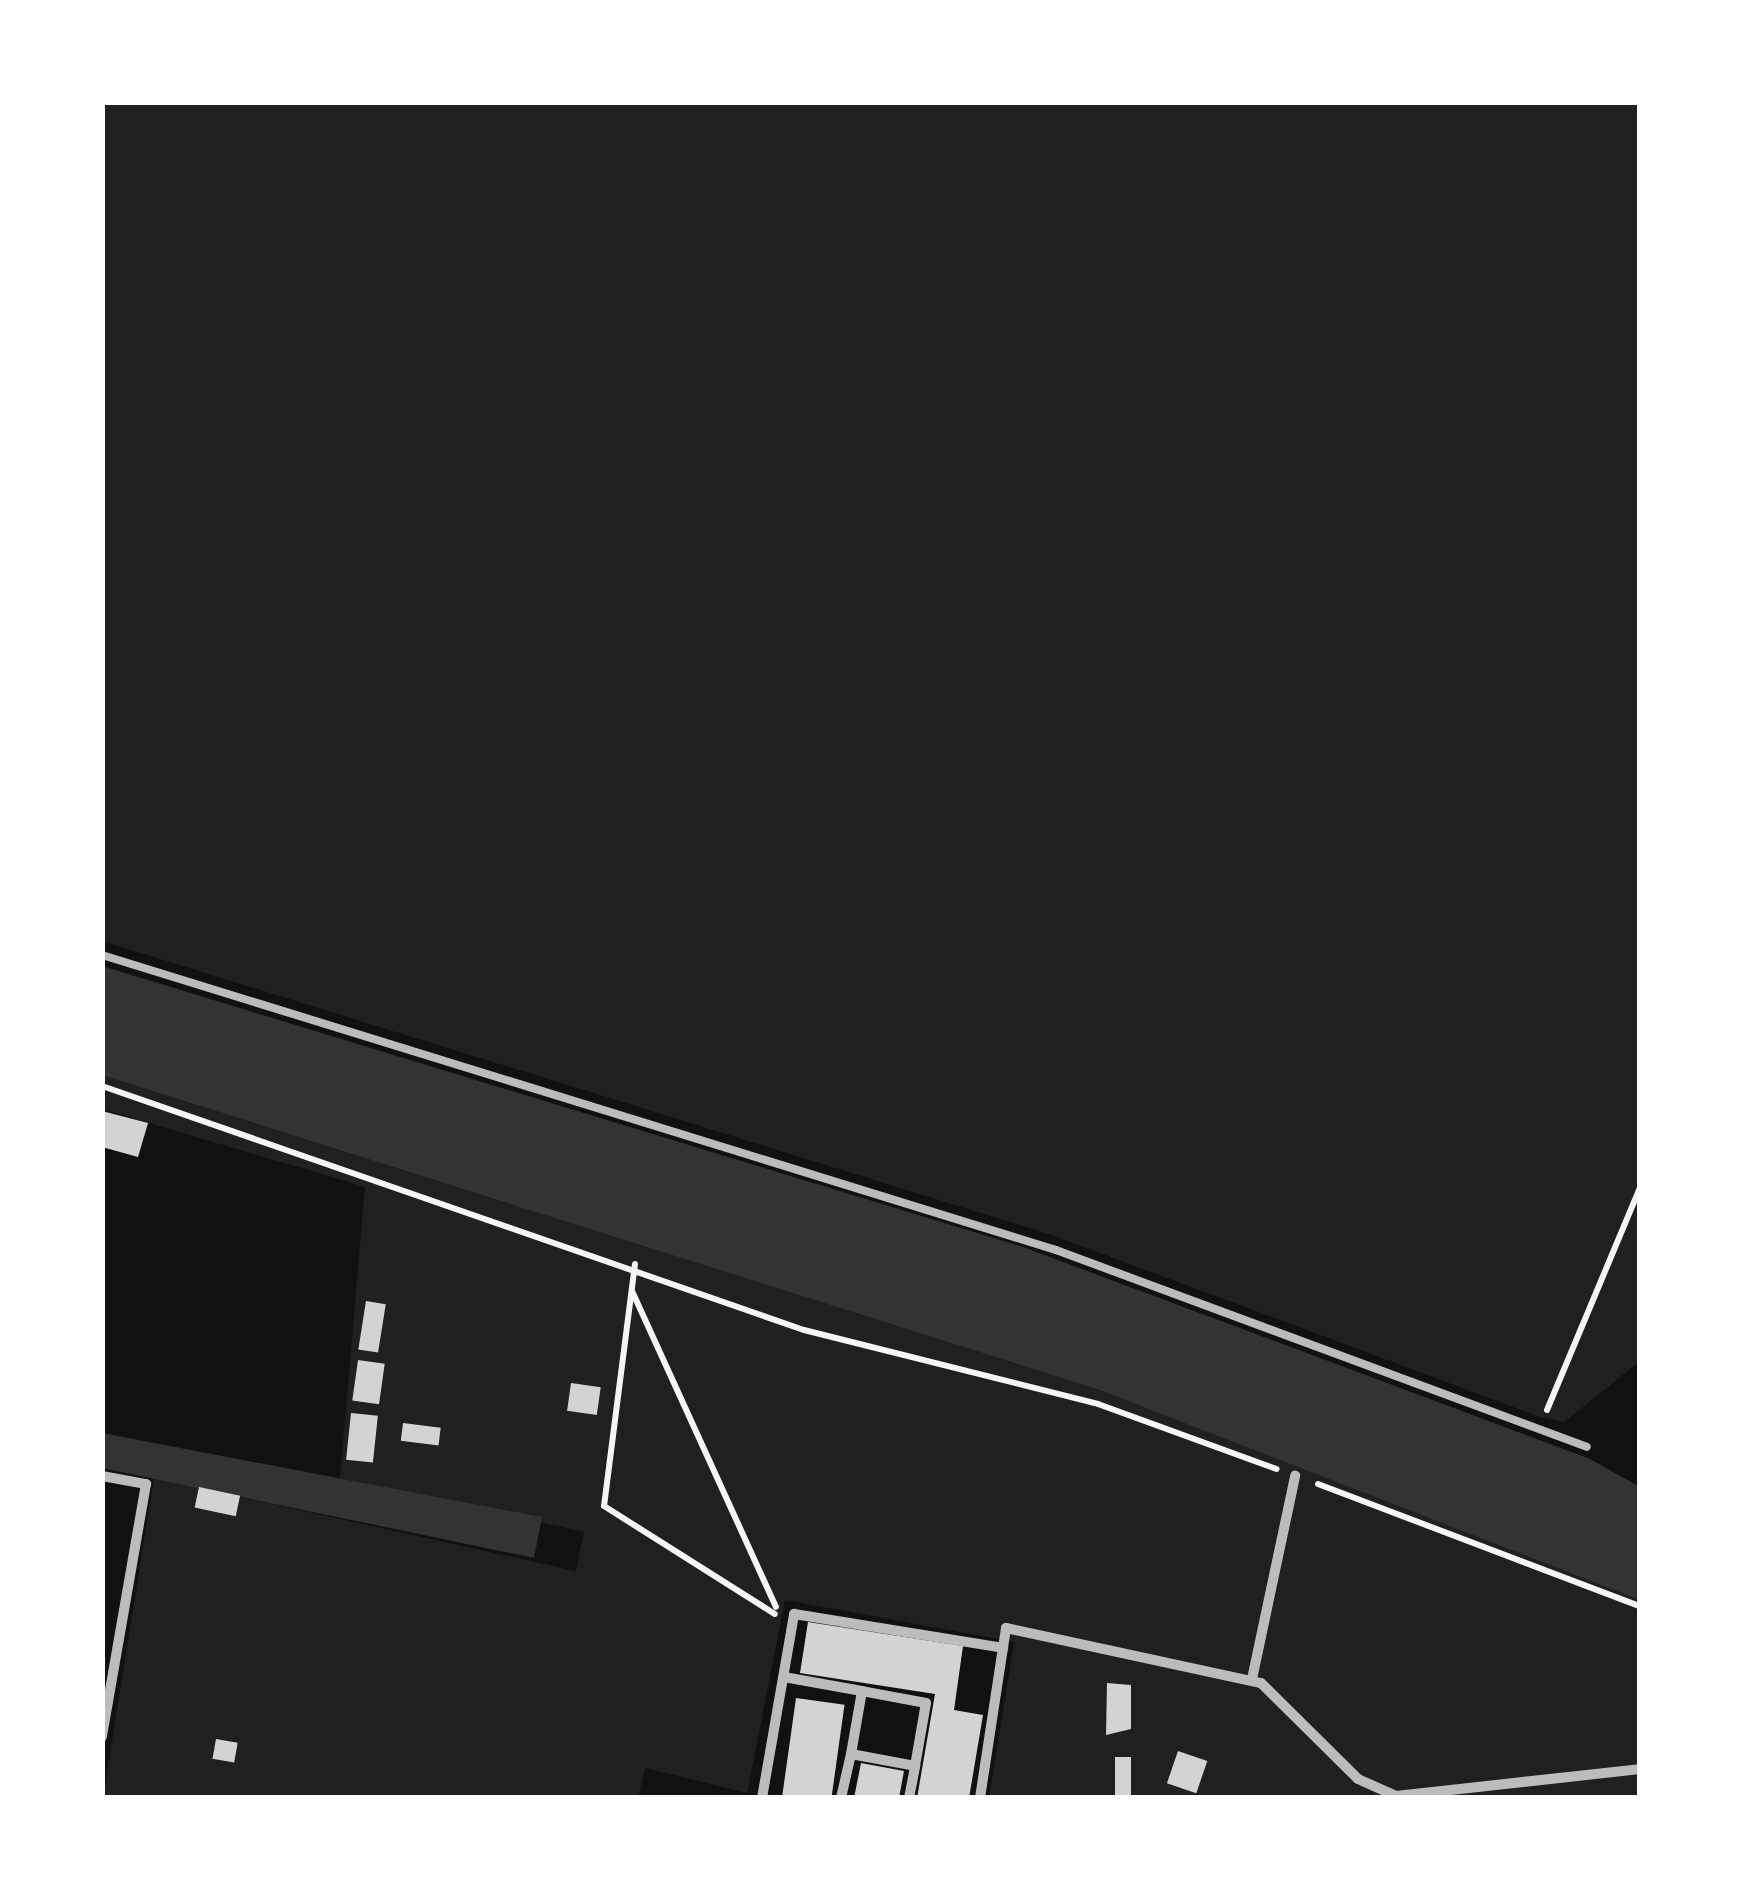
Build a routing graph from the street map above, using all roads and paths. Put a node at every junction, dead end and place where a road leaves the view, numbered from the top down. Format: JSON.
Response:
{"nodes":[{"id":1,"x":102,"y":955,"type":"edge"},
{"id":2,"x":102,"y":1086,"type":"edge"},
{"id":3,"x":1640,"y":1188,"type":"edge"},
{"id":4,"x":635,"y":1264,"type":"junction"},
{"id":5,"x":632,"y":1291,"type":"junction"},
{"id":6,"x":1539,"y":1430,"type":"junction"},
{"id":7,"x":1587,"y":1447,"type":"dead end"},
{"id":8,"x":102,"y":1476,"type":"edge"},
{"id":9,"x":1295,"y":1476,"type":"junction"},
{"id":10,"x":1640,"y":1606,"type":"edge"},
{"id":11,"x":1004,"y":1648,"type":"junction"},
{"id":12,"x":784,"y":1677,"type":"junction"},
{"id":13,"x":1252,"y":1679,"type":"junction"},
{"id":14,"x":862,"y":1691,"type":"junction"},
{"id":15,"x":102,"y":1737,"type":"edge"},
{"id":16,"x":850,"y":1754,"type":"junction"},
{"id":17,"x":915,"y":1766,"type":"junction"},
{"id":18,"x":1640,"y":1769,"type":"edge"},
{"id":19,"x":762,"y":1798,"type":"edge"},
{"id":20,"x":842,"y":1798,"type":"edge"},
{"id":21,"x":909,"y":1798,"type":"edge"},
{"id":22,"x":980,"y":1798,"type":"edge"}],
"edges":[{"from":1,"to":6,"type":"lane"},
{"from":2,"to":4,"type":"path"},
{"from":3,"to":6,"type":"path"},
{"from":4,"to":5,"type":"path"},
{"from":4,"to":9,"type":"path"},
{"from":5,"to":5,"type":"path"},
{"from":6,"to":7,"type":"lane"},
{"from":8,"to":15,"type":"street"},
{"from":9,"to":10,"type":"path"},
{"from":9,"to":13,"type":"street"},
{"from":11,"to":12,"type":"street"},
{"from":11,"to":13,"type":"street"},
{"from":11,"to":22,"type":"street"},
{"from":12,"to":14,"type":"street"},
{"from":12,"to":19,"type":"street"},
{"from":13,"to":18,"type":"street"},
{"from":14,"to":16,"type":"street"},
{"from":14,"to":17,"type":"street"},
{"from":16,"to":17,"type":"street"},
{"from":16,"to":20,"type":"street"},
{"from":17,"to":21,"type":"street"}]}
